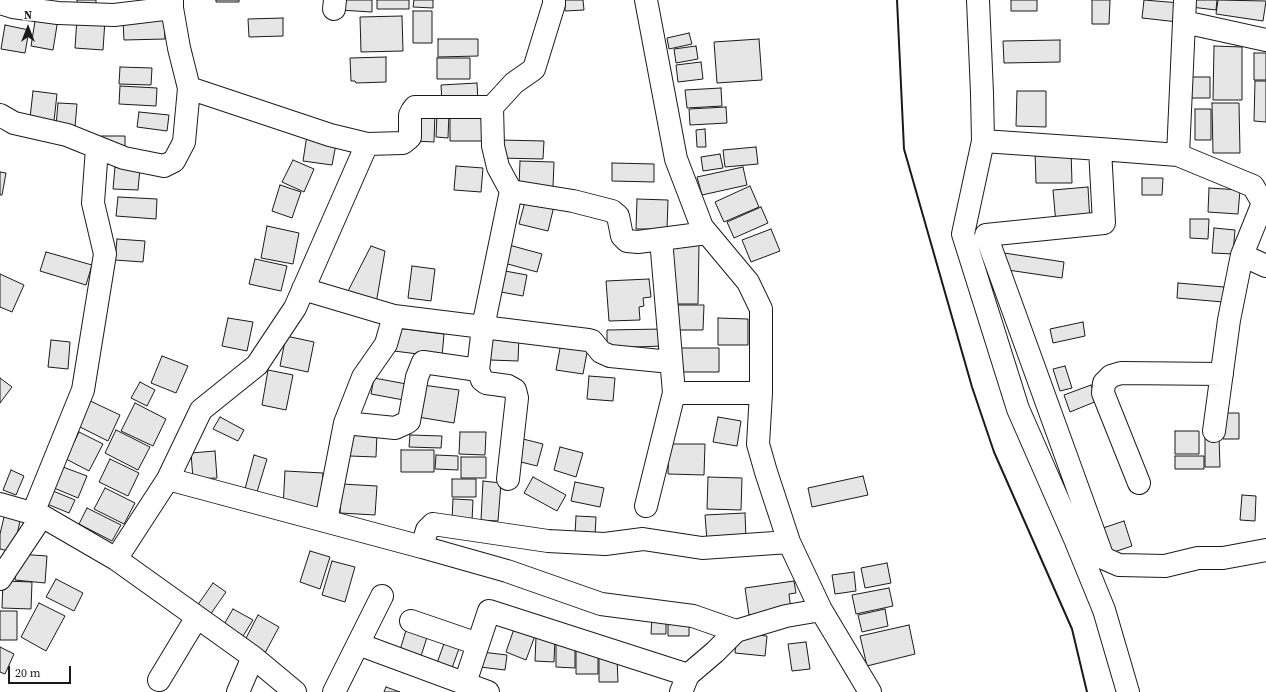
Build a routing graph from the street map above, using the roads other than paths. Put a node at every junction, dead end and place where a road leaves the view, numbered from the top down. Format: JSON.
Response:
{"nodes":[{"id":1,"x":554,"y":0,"type":"edge"},
{"id":2,"x":646,"y":0,"type":"edge"},
{"id":3,"x":978,"y":0,"type":"edge"},
{"id":4,"x":1185,"y":0,"type":"edge"},
{"id":5,"x":0,"y":3,"type":"edge"},
{"id":6,"x":172,"y":4,"type":"edge"},
{"id":7,"x":1184,"y":22,"type":"junction"},
{"id":8,"x":1266,"y":40,"type":"edge"},
{"id":9,"x":189,"y":88,"type":"junction"},
{"id":10,"x":492,"y":107,"type":"junction"},
{"id":11,"x":0,"y":115,"type":"edge"},
{"id":12,"x":983,"y":141,"type":"junction"},
{"id":13,"x":367,"y":144,"type":"junction"},
{"id":14,"x":97,"y":148,"type":"junction"},
{"id":15,"x":1100,"y":148,"type":"junction"},
{"id":16,"x":1178,"y":156,"type":"junction"},
{"id":17,"x":511,"y":191,"type":"junction"},
{"id":18,"x":1265,"y":204,"type":"edge"},
{"id":19,"x":707,"y":233,"type":"junction"},
{"id":20,"x":661,"y":239,"type":"junction"},
{"id":21,"x":1242,"y":255,"type":"junction"},
{"id":22,"x":1266,"y":266,"type":"edge"},
{"id":23,"x":304,"y":289,"type":"junction"},
{"id":24,"x":394,"y":316,"type":"junction"},
{"id":25,"x":483,"y":327,"type":"junction"},
{"id":26,"x":671,"y":362,"type":"junction"},
{"id":27,"x":478,"y":370,"type":"junction"},
{"id":28,"x":1222,"y":374,"type":"junction"},
{"id":29,"x":674,"y":393,"type":"junction"},
{"id":30,"x":761,"y":393,"type":"junction"},
{"id":31,"x":345,"y":423,"type":"junction"},
{"id":32,"x":1214,"y":431,"type":"dead end"},
{"id":33,"x":168,"y":479,"type":"junction"},
{"id":34,"x":508,"y":479,"type":"dead end"},
{"id":35,"x":1139,"y":483,"type":"dead end"},
{"id":36,"x":0,"y":504,"type":"edge"},
{"id":37,"x":646,"y":506,"type":"dead end"},
{"id":38,"x":37,"y":514,"type":"junction"},
{"id":39,"x":326,"y":521,"type":"junction"},
{"id":40,"x":789,"y":542,"type":"junction"},
{"id":41,"x":422,"y":547,"type":"junction"},
{"id":42,"x":1266,"y":550,"type":"edge"},
{"id":43,"x":116,"y":559,"type":"junction"},
{"id":44,"x":0,"y":578,"type":"edge"},
{"id":45,"x":382,"y":596,"type":"dead end"},
{"id":46,"x":821,"y":610,"type":"junction"},
{"id":47,"x":197,"y":617,"type":"junction"},
{"id":48,"x":411,"y":621,"type":"dead end"},
{"id":49,"x":736,"y":631,"type":"junction"},
{"id":50,"x":358,"y":644,"type":"junction"},
{"id":51,"x":478,"y":644,"type":"junction"},
{"id":52,"x":252,"y":657,"type":"junction"},
{"id":53,"x":159,"y":680,"type":"dead end"},
{"id":54,"x":465,"y":683,"type":"junction"},
{"id":55,"x":685,"y":684,"type":"edge"},
{"id":56,"x":238,"y":692,"type":"edge"},
{"id":57,"x":295,"y":692,"type":"edge"},
{"id":58,"x":334,"y":692,"type":"edge"},
{"id":59,"x":488,"y":692,"type":"edge"},
{"id":60,"x":870,"y":692,"type":"edge"},
{"id":61,"x":1128,"y":692,"type":"edge"}],
"edges":[{"from":1,"to":10,"type":"street"},
{"from":2,"to":19,"type":"street"},
{"from":3,"to":12,"type":"street"},
{"from":4,"to":7,"type":"street"},
{"from":5,"to":6,"type":"street"},
{"from":6,"to":9,"type":"street"},
{"from":7,"to":8,"type":"street"},
{"from":7,"to":16,"type":"street"},
{"from":9,"to":13,"type":"street"},
{"from":9,"to":14,"type":"street"},
{"from":10,"to":13,"type":"street"},
{"from":10,"to":17,"type":"street"},
{"from":11,"to":14,"type":"street"},
{"from":12,"to":15,"type":"street"},
{"from":12,"to":61,"type":"street"},
{"from":13,"to":23,"type":"street"},
{"from":14,"to":38,"type":"street"},
{"from":15,"to":16,"type":"street"},
{"from":15,"to":42,"type":"street"},
{"from":16,"to":18,"type":"street"},
{"from":17,"to":20,"type":"street"},
{"from":17,"to":25,"type":"street"},
{"from":18,"to":21,"type":"street"},
{"from":19,"to":20,"type":"street"},
{"from":19,"to":30,"type":"street"},
{"from":20,"to":26,"type":"street"},
{"from":21,"to":22,"type":"street"},
{"from":21,"to":28,"type":"street"},
{"from":23,"to":24,"type":"street"},
{"from":23,"to":33,"type":"street"},
{"from":24,"to":25,"type":"street"},
{"from":24,"to":31,"type":"street"},
{"from":25,"to":26,"type":"street"},
{"from":25,"to":27,"type":"street"},
{"from":26,"to":29,"type":"street"},
{"from":27,"to":31,"type":"street"},
{"from":27,"to":34,"type":"street"},
{"from":28,"to":32,"type":"street"},
{"from":28,"to":35,"type":"street"},
{"from":29,"to":30,"type":"street"},
{"from":29,"to":37,"type":"street"},
{"from":30,"to":40,"type":"street"},
{"from":31,"to":39,"type":"street"},
{"from":33,"to":39,"type":"street"},
{"from":33,"to":43,"type":"street"},
{"from":36,"to":38,"type":"street"},
{"from":38,"to":43,"type":"street"},
{"from":38,"to":44,"type":"street"},
{"from":39,"to":41,"type":"street"},
{"from":40,"to":41,"type":"street"},
{"from":40,"to":46,"type":"street"},
{"from":41,"to":49,"type":"street"},
{"from":43,"to":47,"type":"street"},
{"from":45,"to":50,"type":"street"},
{"from":46,"to":49,"type":"street"},
{"from":46,"to":60,"type":"street"},
{"from":47,"to":52,"type":"street"},
{"from":47,"to":53,"type":"street"},
{"from":48,"to":51,"type":"street"},
{"from":49,"to":55,"type":"street"},
{"from":50,"to":54,"type":"street"},
{"from":50,"to":58,"type":"street"},
{"from":51,"to":54,"type":"street"},
{"from":51,"to":55,"type":"street"},
{"from":52,"to":56,"type":"street"},
{"from":52,"to":57,"type":"street"},
{"from":54,"to":59,"type":"street"}]}
